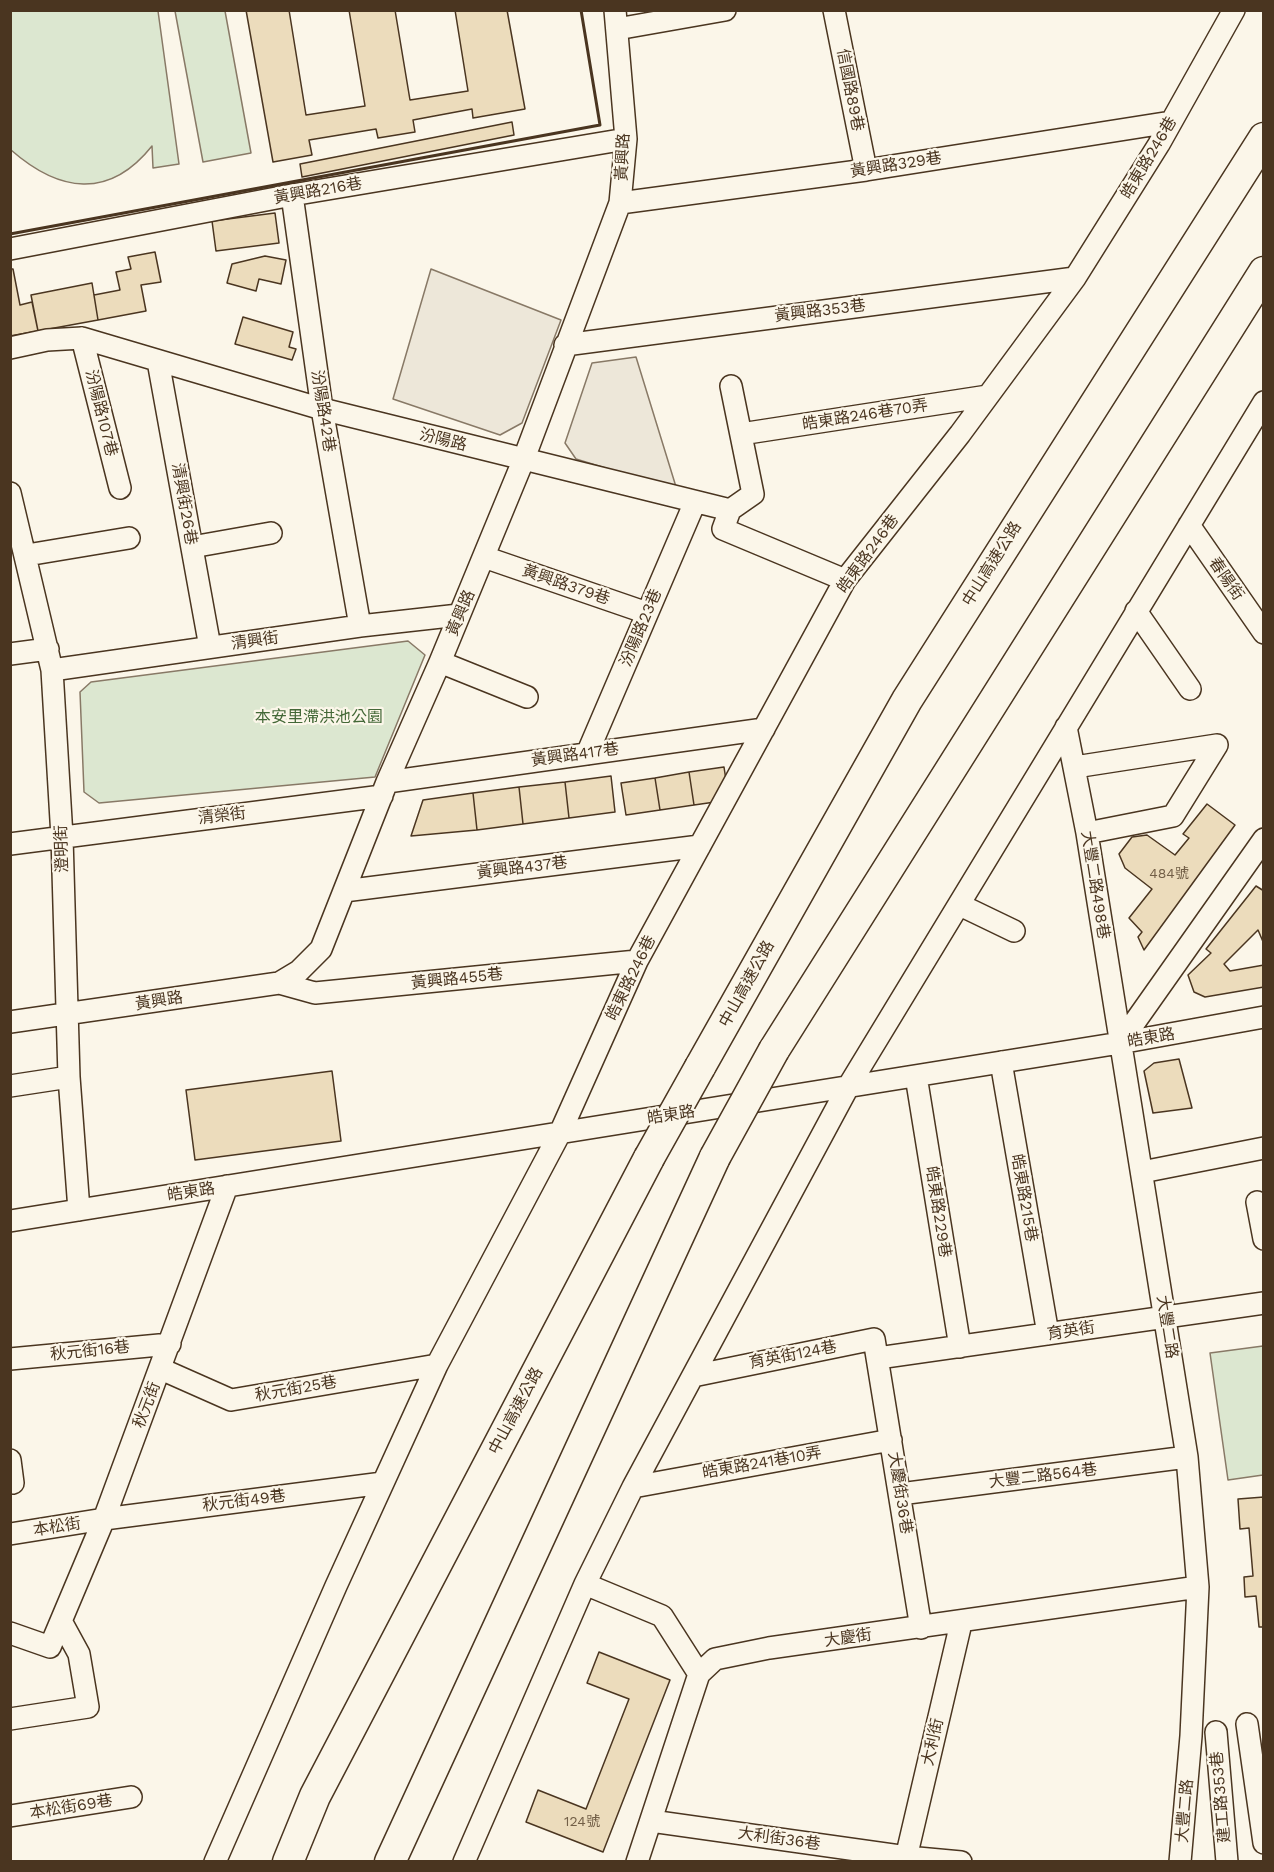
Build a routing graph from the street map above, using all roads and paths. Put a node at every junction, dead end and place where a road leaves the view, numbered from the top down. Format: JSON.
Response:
{"nodes":[{"id":1,"x":725,"y":10,"type":"edge"},
{"id":2,"x":834,"y":10,"type":"edge"},
{"id":3,"x":1234,"y":10,"type":"edge"},
{"id":4,"x":616,"y":20,"type":"edge"},
{"id":5,"x":1171,"y":122,"type":"junction"},
{"id":6,"x":1263,"y":138,"type":"edge"},
{"id":7,"x":626,"y":139,"type":"junction"},
{"id":8,"x":866,"y":170,"type":"junction"},
{"id":9,"x":292,"y":195,"type":"junction"},
{"id":10,"x":620,"y":203,"type":"junction"},
{"id":11,"x":10,"y":249,"type":"edge"},
{"id":12,"x":1263,"y":272,"type":"edge"},
{"id":13,"x":1075,"y":278,"type":"junction"},
{"id":14,"x":82,"y":338,"type":"junction"},
{"id":15,"x":565,"y":345,"type":"junction"},
{"id":16,"x":10,"y":348,"type":"edge"},
{"id":17,"x":158,"y":362,"type":"junction"},
{"id":18,"x":732,"y":386,"type":"dead end"},
{"id":19,"x":988,"y":396,"type":"junction"},
{"id":20,"x":322,"y":409,"type":"junction"},
{"id":21,"x":1261,"y":416,"type":"edge"},
{"id":22,"x":741,"y":434,"type":"junction"},
{"id":23,"x":523,"y":461,"type":"junction"},
{"id":24,"x":120,"y":488,"type":"dead end"},
{"id":25,"x":10,"y":493,"type":"edge"},
{"id":26,"x":695,"y":502,"type":"junction"},
{"id":27,"x":730,"y":510,"type":"junction"},
{"id":28,"x":1189,"y":525,"type":"junction"},
{"id":29,"x":271,"y":533,"type":"dead end"},
{"id":30,"x":129,"y":538,"type":"dead end"},
{"id":31,"x":192,"y":547,"type":"junction"},
{"id":32,"x":27,"y":555,"type":"junction"},
{"id":33,"x":484,"y":557,"type":"junction"},
{"id":34,"x":845,"y":580,"type":"junction"},
{"id":35,"x":1136,"y":611,"type":"junction"},
{"id":36,"x":647,"y":613,"type":"junction"},
{"id":37,"x":459,"y":615,"type":"junction"},
{"id":38,"x":360,"y":626,"type":"junction"},
{"id":39,"x":1263,"y":633,"type":"edge"},
{"id":40,"x":210,"y":647,"type":"junction"},
{"id":41,"x":10,"y":654,"type":"edge"},
{"id":42,"x":50,"y":659,"type":"junction"},
{"id":43,"x":440,"y":662,"type":"junction"},
{"id":44,"x":1190,"y":689,"type":"dead end"},
{"id":45,"x":527,"y":697,"type":"dead end"},
{"id":46,"x":1066,"y":727,"type":"junction"},
{"id":47,"x":764,"y":729,"type":"junction"},
{"id":48,"x":587,"y":754,"type":"junction"},
{"id":49,"x":1075,"y":767,"type":"junction"},
{"id":50,"x":384,"y":789,"type":"junction"},
{"id":51,"x":1087,"y":833,"type":"junction"},
{"id":52,"x":62,"y":837,"type":"junction"},
{"id":53,"x":1263,"y":839,"type":"edge"},
{"id":54,"x":10,"y":844,"type":"edge"},
{"id":55,"x":700,"y":846,"type":"junction"},
{"id":56,"x":344,"y":891,"type":"junction"},
{"id":57,"x":960,"y":905,"type":"junction"},
{"id":58,"x":1014,"y":931,"type":"dead end"},
{"id":59,"x":637,"y":961,"type":"junction"},
{"id":60,"x":279,"y":983,"type":"junction"},
{"id":61,"x":67,"y":1015,"type":"junction"},
{"id":62,"x":1263,"y":1017,"type":"edge"},
{"id":63,"x":10,"y":1022,"type":"edge"},
{"id":64,"x":1120,"y":1044,"type":"junction"},
{"id":65,"x":1001,"y":1062,"type":"junction"},
{"id":66,"x":916,"y":1076,"type":"junction"},
{"id":67,"x":69,"y":1077,"type":"junction"},
{"id":68,"x":10,"y":1086,"type":"edge"},
{"id":69,"x":848,"y":1087,"type":"junction"},
{"id":70,"x":560,"y":1133,"type":"junction"},
{"id":71,"x":1263,"y":1148,"type":"edge"},
{"id":72,"x":1142,"y":1172,"type":"junction"},
{"id":73,"x":227,"y":1186,"type":"junction"},
{"id":74,"x":1257,"y":1202,"type":"dead end"},
{"id":75,"x":79,"y":1210,"type":"junction"},
{"id":76,"x":10,"y":1221,"type":"edge"},
{"id":77,"x":1263,"y":1239,"type":"edge"},
{"id":78,"x":1263,"y":1303,"type":"edge"},
{"id":79,"x":1166,"y":1316,"type":"junction"},
{"id":80,"x":1048,"y":1334,"type":"junction"},
{"id":81,"x":170,"y":1344,"type":"junction"},
{"id":82,"x":960,"y":1347,"type":"junction"},
{"id":83,"x":878,"y":1358,"type":"junction"},
{"id":84,"x":10,"y":1359,"type":"edge"},
{"id":85,"x":437,"y":1365,"type":"junction"},
{"id":86,"x":161,"y":1369,"type":"junction"},
{"id":87,"x":693,"y":1376,"type":"junction"},
{"id":88,"x":891,"y":1440,"type":"junction"},
{"id":89,"x":1187,"y":1457,"type":"junction"},
{"id":90,"x":10,"y":1460,"type":"edge"},
{"id":91,"x":13,"y":1483,"type":"dead end"},
{"id":92,"x":383,"y":1484,"type":"junction"},
{"id":93,"x":633,"y":1487,"type":"junction"},
{"id":94,"x":900,"y":1494,"type":"junction"},
{"id":95,"x":104,"y":1519,"type":"junction"},
{"id":96,"x":10,"y":1534,"type":"edge"},
{"id":97,"x":585,"y":1584,"type":"junction"},
{"id":98,"x":1198,"y":1587,"type":"junction"},
{"id":99,"x":61,"y":1621,"type":"junction"},
{"id":100,"x":961,"y":1623,"type":"junction"},
{"id":101,"x":921,"y":1628,"type":"junction"},
{"id":102,"x":10,"y":1633,"type":"edge"},
{"id":103,"x":699,"y":1674,"type":"junction"},
{"id":104,"x":10,"y":1719,"type":"edge"},
{"id":105,"x":1255,"y":1723,"type":"edge"},
{"id":106,"x":1216,"y":1732,"type":"junction"},
{"id":107,"x":1191,"y":1736,"type":"junction"},
{"id":108,"x":131,"y":1797,"type":"dead end"},
{"id":109,"x":10,"y":1816,"type":"edge"},
{"id":110,"x":651,"y":1821,"type":"junction"},
{"id":111,"x":1263,"y":1843,"type":"edge"},
{"id":112,"x":906,"y":1859,"type":"edge"},
{"id":113,"x":216,"y":1862,"type":"edge"},
{"id":114,"x":288,"y":1862,"type":"edge"},
{"id":115,"x":390,"y":1862,"type":"edge"},
{"id":116,"x":464,"y":1862,"type":"edge"},
{"id":117,"x":638,"y":1862,"type":"edge"},
{"id":118,"x":961,"y":1862,"type":"edge"},
{"id":119,"x":1180,"y":1862,"type":"edge"},
{"id":120,"x":1227,"y":1862,"type":"edge"}],
"edges":[{"from":1,"to":4,"type":"street"},
{"from":2,"to":8,"type":"street","name":"信國路89巷"},
{"from":3,"to":5,"type":"street","name":"皓東路246巷"},
{"from":4,"to":7,"type":"street","name":"黃興路"},
{"from":5,"to":8,"type":"street","name":"黃興路329巷"},
{"from":5,"to":13,"type":"street","name":"皓東路246巷"},
{"from":6,"to":114,"type":"highway","name":"中山高速公路","bridge":true},
{"from":7,"to":9,"type":"street","name":"黃興路216巷"},
{"from":7,"to":10,"type":"street","name":"黃興路"},
{"from":8,"to":10,"type":"street","name":"黃興路329巷"},
{"from":9,"to":11,"type":"street","name":"黃興路216巷"},
{"from":9,"to":20,"type":"street","name":"汾陽路42巷"},
{"from":10,"to":15,"type":"street","name":"黃興路"},
{"from":12,"to":115,"type":"highway","bridge":true},
{"from":13,"to":15,"type":"street","name":"黃興路353巷"},
{"from":13,"to":19,"type":"street","name":"皓東路246巷"},
{"from":14,"to":16,"type":"street","name":"汾陽路"},
{"from":14,"to":17,"type":"street","name":"汾陽路"},
{"from":14,"to":24,"type":"street","name":"汾陽路107巷"},
{"from":15,"to":23,"type":"street","name":"黃興路"},
{"from":17,"to":20,"type":"street","name":"汾陽路"},
{"from":17,"to":31,"type":"street","name":"清興街26巷"},
{"from":18,"to":22,"type":"street"},
{"from":19,"to":22,"type":"street","name":"皓東路246巷70弄"},
{"from":19,"to":34,"type":"street","name":"皓東路246巷"},
{"from":20,"to":23,"type":"street","name":"汾陽路"},
{"from":20,"to":38,"type":"street","name":"汾陽路42巷"},
{"from":21,"to":28,"type":"street"},
{"from":22,"to":27,"type":"street"},
{"from":23,"to":26,"type":"street","name":"汾陽路"},
{"from":23,"to":33,"type":"street","name":"黃興路"},
{"from":25,"to":32,"type":"street","name":"澄明街"},
{"from":26,"to":27,"type":"street","name":"汾陽路"},
{"from":26,"to":36,"type":"street","name":"汾陽路23巷"},
{"from":27,"to":34,"type":"street"},
{"from":28,"to":35,"type":"street"},
{"from":28,"to":39,"type":"street","name":"春陽街"},
{"from":29,"to":31,"type":"street"},
{"from":30,"to":32,"type":"street"},
{"from":31,"to":40,"type":"street","name":"清興街26巷"},
{"from":32,"to":42,"type":"street","name":"澄明街"},
{"from":33,"to":36,"type":"street","name":"黃興路379巷"},
{"from":33,"to":37,"type":"street","name":"黃興路"},
{"from":34,"to":47,"type":"street","name":"皓東路246巷"},
{"from":35,"to":44,"type":"street"},
{"from":35,"to":46,"type":"street"},
{"from":36,"to":48,"type":"street","name":"汾陽路23巷"},
{"from":37,"to":38,"type":"street","name":"清興街"},
{"from":37,"to":43,"type":"street","name":"黃興路"},
{"from":38,"to":40,"type":"street","name":"清興街"},
{"from":40,"to":42,"type":"street","name":"清興街"},
{"from":41,"to":42,"type":"street","name":"清興街"},
{"from":42,"to":52,"type":"street","name":"澄明街"},
{"from":43,"to":45,"type":"street"},
{"from":43,"to":50,"type":"street","name":"黃興路"},
{"from":46,"to":49,"type":"street","name":"大豐二路498巷"},
{"from":46,"to":57,"type":"street"},
{"from":47,"to":48,"type":"street","name":"黃興路417巷"},
{"from":47,"to":55,"type":"street","name":"皓東路246巷"},
{"from":48,"to":50,"type":"street","name":"黃興路417巷"},
{"from":49,"to":51,"type":"street","name":"大豐二路498巷"},
{"from":49,"to":51,"type":"street"},
{"from":50,"to":52,"type":"street","name":"清榮街"},
{"from":50,"to":56,"type":"street","name":"黃興路"},
{"from":51,"to":64,"type":"street","name":"大豐二路498巷"},
{"from":52,"to":54,"type":"street","name":"清榮街"},
{"from":52,"to":61,"type":"street","name":"澄明街"},
{"from":53,"to":64,"type":"street"},
{"from":55,"to":56,"type":"street","name":"黃興路437巷"},
{"from":55,"to":59,"type":"street","name":"皓東路246巷"},
{"from":56,"to":60,"type":"street","name":"黃興路"},
{"from":57,"to":58,"type":"street"},
{"from":57,"to":69,"type":"street"},
{"from":59,"to":60,"type":"street","name":"黃興路455巷"},
{"from":59,"to":70,"type":"street","name":"皓東路246巷"},
{"from":60,"to":61,"type":"street","name":"黃興路"},
{"from":61,"to":63,"type":"street","name":"黃興路"},
{"from":61,"to":67,"type":"street","name":"澄明街"},
{"from":62,"to":64,"type":"street","name":"皓東路"},
{"from":64,"to":65,"type":"street","name":"皓東路"},
{"from":64,"to":72,"type":"street","name":"大豐二路"},
{"from":65,"to":66,"type":"street","name":"皓東路"},
{"from":65,"to":80,"type":"street","name":"皓東路215巷"},
{"from":66,"to":69,"type":"street","name":"皓東路"},
{"from":66,"to":82,"type":"street","name":"皓東路229巷"},
{"from":67,"to":68,"type":"street"},
{"from":67,"to":75,"type":"street","name":"澄明街"},
{"from":69,"to":70,"type":"street","name":"皓東路"},
{"from":69,"to":87,"type":"street"},
{"from":70,"to":73,"type":"street","name":"皓東路"},
{"from":70,"to":85,"type":"street","name":"皓東路246巷"},
{"from":71,"to":72,"type":"street"},
{"from":72,"to":79,"type":"street","name":"大豐二路"},
{"from":73,"to":75,"type":"street","name":"皓東路"},
{"from":73,"to":81,"type":"street","name":"秋元街"},
{"from":74,"to":77,"type":"street"},
{"from":75,"to":76,"type":"street","name":"皓東路"},
{"from":78,"to":79,"type":"street","name":"育英街"},
{"from":79,"to":80,"type":"street","name":"育英街"},
{"from":79,"to":89,"type":"street","name":"大豐二路"},
{"from":80,"to":82,"type":"street","name":"育英街"},
{"from":81,"to":84,"type":"street","name":"秋元街16巷"},
{"from":81,"to":86,"type":"street","name":"秋元街"},
{"from":82,"to":83,"type":"street","name":"育英街"},
{"from":83,"to":87,"type":"street","name":"育英街124巷"},
{"from":83,"to":88,"type":"street","name":"大慶街36巷"},
{"from":85,"to":86,"type":"street","name":"秋元街25巷"},
{"from":85,"to":92,"type":"street","name":"皓東路246巷"},
{"from":86,"to":95,"type":"street","name":"秋元街"},
{"from":87,"to":93,"type":"street"},
{"from":88,"to":93,"type":"street","name":"皓東路241巷10弄"},
{"from":88,"to":94,"type":"street","name":"大慶街36巷"},
{"from":89,"to":94,"type":"street","name":"大豐二路564巷"},
{"from":89,"to":98,"type":"street","name":"大豐二路"},
{"from":90,"to":91,"type":"street"},
{"from":92,"to":95,"type":"street","name":"秋元街49巷"},
{"from":92,"to":113,"type":"street","name":"皓東路246巷"},
{"from":93,"to":97,"type":"street"},
{"from":94,"to":101,"type":"street","name":"大慶街36巷"},
{"from":95,"to":96,"type":"street","name":"本松街"},
{"from":95,"to":99,"type":"street","name":"秋元街"},
{"from":97,"to":103,"type":"street"},
{"from":97,"to":116,"type":"street"},
{"from":98,"to":100,"type":"street","name":"大慶街"},
{"from":98,"to":107,"type":"street","name":"大豐二路"},
{"from":99,"to":102,"type":"street","name":"秋元街"},
{"from":99,"to":104,"type":"street"},
{"from":100,"to":101,"type":"street","name":"大慶街"},
{"from":100,"to":112,"type":"street","name":"大利街"},
{"from":101,"to":103,"type":"street","name":"大慶街"},
{"from":103,"to":110,"type":"street"},
{"from":105,"to":106,"type":"street"},
{"from":105,"to":111,"type":"street"},
{"from":106,"to":107,"type":"street"},
{"from":106,"to":120,"type":"street","name":"建工路353巷"},
{"from":107,"to":119,"type":"street","name":"大豐二路"},
{"from":108,"to":109,"type":"street","name":"本松街69巷"},
{"from":110,"to":112,"type":"street","name":"大利街36巷"},
{"from":110,"to":117,"type":"street"},
{"from":112,"to":118,"type":"street","name":"大利街36巷"}]}
